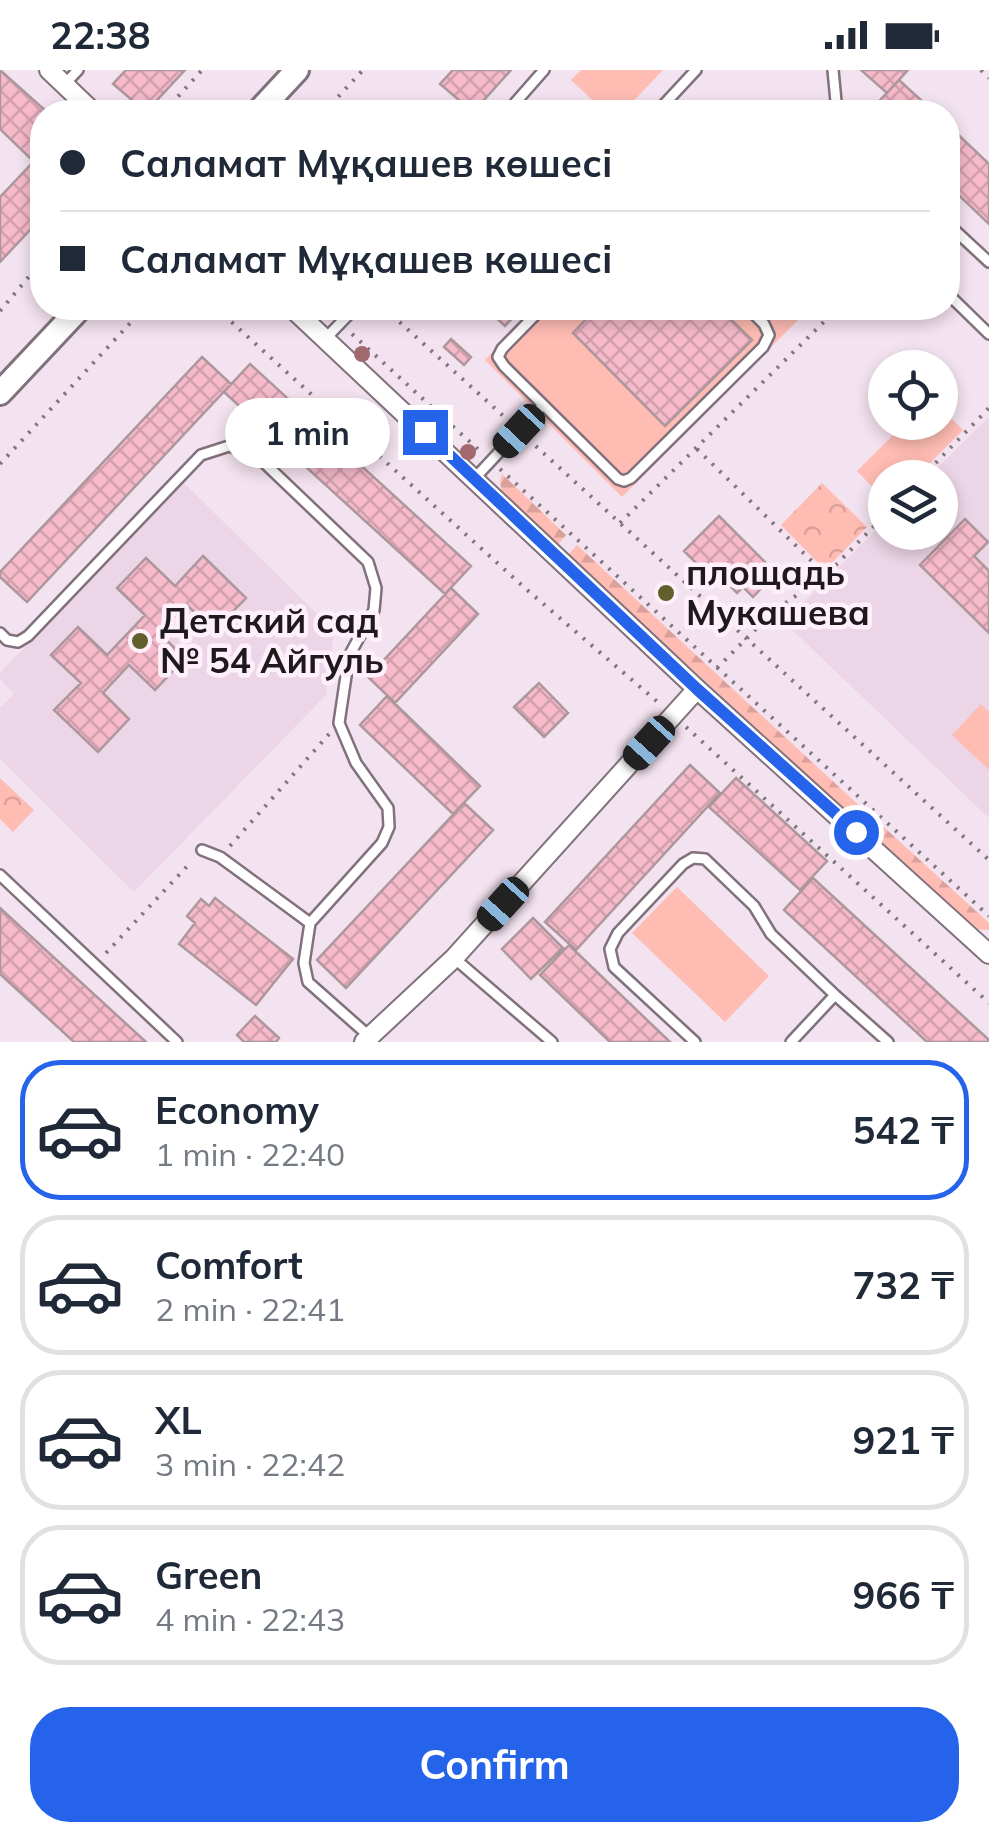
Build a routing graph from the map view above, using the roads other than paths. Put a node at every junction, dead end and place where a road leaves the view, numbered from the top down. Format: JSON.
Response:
{"nodes":[{"id":1,"x":49,"y":70,"type":"edge"},
{"id":2,"x":78,"y":70,"type":"edge"},
{"id":3,"x":297,"y":70,"type":"edge"},
{"id":4,"x":544,"y":70,"type":"edge"},
{"id":5,"x":696,"y":70,"type":"edge"},
{"id":6,"x":833,"y":70,"type":"edge"},
{"id":7,"x":64,"y":84,"type":"junction"},
{"id":8,"x":80,"y":100,"type":"edge"},
{"id":9,"x":269,"y":100,"type":"edge"},
{"id":10,"x":518,"y":100,"type":"edge"},
{"id":11,"x":669,"y":100,"type":"edge"},
{"id":12,"x":836,"y":100,"type":"edge"},
{"id":13,"x":960,"y":235,"type":"edge"},
{"id":14,"x":989,"y":262,"type":"edge"},
{"id":15,"x":960,"y":306,"type":"edge"},
{"id":16,"x":69,"y":320,"type":"edge"},
{"id":17,"x":305,"y":320,"type":"edge"},
{"id":18,"x":343,"y":320,"type":"edge"},
{"id":19,"x":530,"y":320,"type":"edge"},
{"id":20,"x":760,"y":320,"type":"edge"},
{"id":21,"x":989,"y":334,"type":"edge"},
{"id":22,"x":326,"y":339,"type":"junction"},
{"id":23,"x":0,"y":394,"type":"edge"},
{"id":24,"x":543,"y":405,"type":"junction"},
{"id":25,"x":474,"y":479,"type":"junction"},
{"id":26,"x":0,"y":634,"type":"edge"},
{"id":27,"x":697,"y":689,"type":"junction"},
{"id":28,"x":202,"y":850,"type":"road end"},
{"id":29,"x":0,"y":875,"type":"edge"},
{"id":30,"x":310,"y":923,"type":"junction"},
{"id":31,"x":989,"y":954,"type":"edge"},
{"id":32,"x":454,"y":958,"type":"junction"},
{"id":33,"x":835,"y":995,"type":"junction"},
{"id":34,"x":366,"y":1039,"type":"edge"},
{"id":35,"x":177,"y":1042,"type":"edge"},
{"id":36,"x":552,"y":1042,"type":"edge"},
{"id":37,"x":695,"y":1042,"type":"edge"},
{"id":38,"x":791,"y":1042,"type":"edge"},
{"id":39,"x":888,"y":1042,"type":"edge"}],
"edges":[{"from":1,"to":7,"type":"street"},
{"from":2,"to":7,"type":"lane"},
{"from":3,"to":9,"type":"street"},
{"from":4,"to":10,"type":"lane"},
{"from":5,"to":11,"type":"lane"},
{"from":6,"to":12,"type":"lane"},
{"from":7,"to":8,"type":"street"},
{"from":13,"to":14,"type":"lane"},
{"from":15,"to":21,"type":"lane"},
{"from":16,"to":23,"type":"street"},
{"from":17,"to":22,"type":"street"},
{"from":18,"to":22,"type":"lane"},
{"from":19,"to":24,"type":"lane"},
{"from":20,"to":24,"type":"lane"},
{"from":22,"to":25,"type":"street"},
{"from":24,"to":25,"type":"lane"},
{"from":25,"to":27,"type":"street"},
{"from":26,"to":30,"type":"lane"},
{"from":27,"to":31,"type":"street"},
{"from":27,"to":32,"type":"street"},
{"from":28,"to":30,"type":"lane"},
{"from":29,"to":35,"type":"lane"},
{"from":30,"to":34,"type":"lane"},
{"from":32,"to":34,"type":"street"},
{"from":32,"to":36,"type":"lane"},
{"from":33,"to":37,"type":"lane"},
{"from":33,"to":38,"type":"lane"},
{"from":33,"to":39,"type":"lane"}]}
